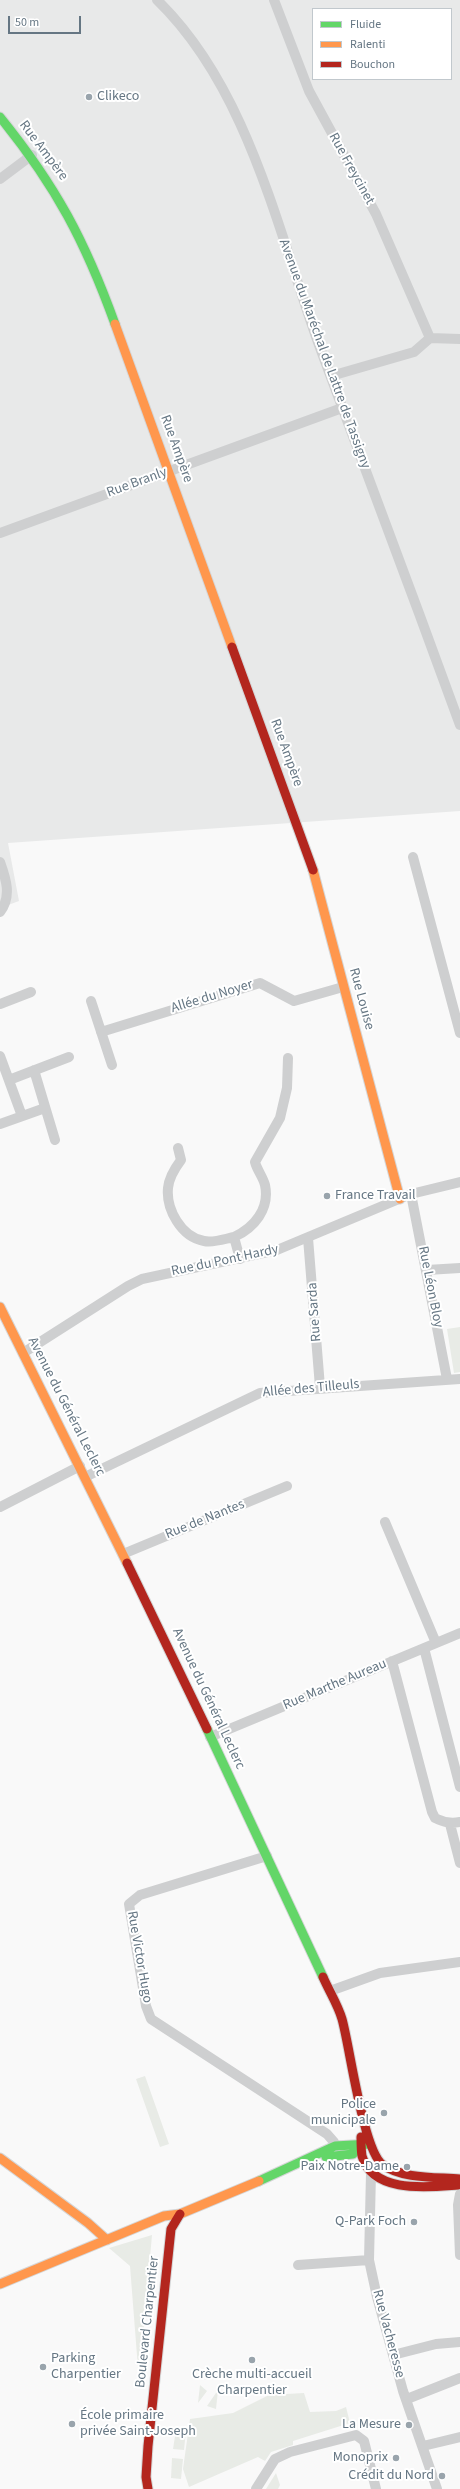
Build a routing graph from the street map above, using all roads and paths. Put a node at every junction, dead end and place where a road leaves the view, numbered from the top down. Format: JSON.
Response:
{"nodes":[{"id":1,"x":157,"y":0,"type":"edge"},
{"id":2,"x":274,"y":0,"type":"edge"},
{"id":3,"x":0,"y":117,"type":"edge"},
{"id":4,"x":32,"y":155,"type":"junction"},
{"id":5,"x":0,"y":180,"type":"edge"},
{"id":6,"x":430,"y":338,"type":"junction"},
{"id":7,"x":460,"y":339,"type":"edge"},
{"id":8,"x":331,"y":376,"type":"junction"},
{"id":9,"x":342,"y":408,"type":"junction"},
{"id":10,"x":169,"y":471,"type":"junction"},
{"id":11,"x":0,"y":533,"type":"edge"},
{"id":12,"x":460,"y":725,"type":"edge"},
{"id":13,"x":291,"y":807,"type":"joint"},
{"id":14,"x":413,"y":857,"type":"dead end"},
{"id":15,"x":0,"y":862,"type":"edge"},
{"id":16,"x":0,"y":912,"type":"edge"},
{"id":17,"x":343,"y":987,"type":"junction"},
{"id":18,"x":31,"y":992,"type":"dead end"},
{"id":19,"x":91,"y":1001,"type":"dead end"},
{"id":20,"x":0,"y":1004,"type":"edge"},
{"id":21,"x":101,"y":1032,"type":"junction"},
{"id":22,"x":460,"y":1033,"type":"edge"},
{"id":23,"x":0,"y":1056,"type":"edge"},
{"id":24,"x":69,"y":1057,"type":"dead end"},
{"id":25,"x":288,"y":1058,"type":"dead end"},
{"id":26,"x":112,"y":1065,"type":"dead end"},
{"id":27,"x":34,"y":1070,"type":"junction"},
{"id":28,"x":9,"y":1080,"type":"junction"},
{"id":29,"x":46,"y":1108,"type":"junction"},
{"id":30,"x":22,"y":1116,"type":"junction"},
{"id":31,"x":0,"y":1124,"type":"edge"},
{"id":32,"x":55,"y":1140,"type":"dead end"},
{"id":33,"x":178,"y":1148,"type":"dead end"},
{"id":34,"x":460,"y":1182,"type":"edge"},
{"id":35,"x":411,"y":1194,"type":"junction"},
{"id":36,"x":400,"y":1199,"type":"junction"},
{"id":37,"x":234,"y":1237,"type":"junction"},
{"id":38,"x":308,"y":1238,"type":"junction"},
{"id":39,"x":240,"y":1259,"type":"junction"},
{"id":40,"x":460,"y":1268,"type":"edge"},
{"id":41,"x":427,"y":1270,"type":"junction"},
{"id":42,"x":0,"y":1307,"type":"edge"},
{"id":43,"x":23,"y":1353,"type":"junction"},
{"id":44,"x":447,"y":1379,"type":"junction"},
{"id":45,"x":460,"y":1379,"type":"edge"},
{"id":46,"x":320,"y":1387,"type":"junction"},
{"id":47,"x":80,"y":1466,"type":"junction"},
{"id":48,"x":85,"y":1477,"type":"junction"},
{"id":49,"x":287,"y":1486,"type":"dead end"},
{"id":50,"x":0,"y":1507,"type":"edge"},
{"id":51,"x":385,"y":1522,"type":"dead end"},
{"id":52,"x":123,"y":1554,"type":"junction"},
{"id":53,"x":460,"y":1633,"type":"edge"},
{"id":54,"x":436,"y":1643,"type":"junction"},
{"id":55,"x":424,"y":1648,"type":"junction"},
{"id":56,"x":392,"y":1661,"type":"junction"},
{"id":57,"x":210,"y":1737,"type":"junction"},
{"id":58,"x":460,"y":1787,"type":"edge"},
{"id":59,"x":455,"y":1823,"type":"edge"},
{"id":60,"x":267,"y":1856,"type":"junction"},
{"id":61,"x":460,"y":1863,"type":"edge"},
{"id":62,"x":460,"y":1962,"type":"edge"},
{"id":63,"x":330,"y":1991,"type":"junction"},
{"id":64,"x":365,"y":2144,"type":"junction"},
{"id":65,"x":330,"y":2153,"type":"junction"},
{"id":66,"x":0,"y":2158,"type":"edge"},
{"id":67,"x":308,"y":2160,"type":"junction"},
{"id":68,"x":366,"y":2164,"type":"junction"},
{"id":69,"x":371,"y":2173,"type":"junction"},
{"id":70,"x":460,"y":2179,"type":"edge"},
{"id":71,"x":460,"y":2185,"type":"edge"},
{"id":72,"x":460,"y":2194,"type":"edge"},
{"id":73,"x":180,"y":2214,"type":"junction"},
{"id":74,"x":142,"y":2226,"type":"junction"},
{"id":75,"x":171,"y":2229,"type":"junction"},
{"id":76,"x":107,"y":2240,"type":"junction"},
{"id":77,"x":460,"y":2255,"type":"edge"},
{"id":78,"x":369,"y":2260,"type":"junction"},
{"id":79,"x":298,"y":2265,"type":"dead end"},
{"id":80,"x":0,"y":2284,"type":"edge"},
{"id":81,"x":460,"y":2342,"type":"edge"},
{"id":82,"x":393,"y":2355,"type":"junction"},
{"id":83,"x":460,"y":2378,"type":"edge"},
{"id":84,"x":407,"y":2399,"type":"junction"},
{"id":85,"x":460,"y":2437,"type":"edge"},
{"id":86,"x":423,"y":2446,"type":"junction"},
{"id":87,"x":148,"y":2489,"type":"edge"},
{"id":88,"x":256,"y":2489,"type":"edge"},
{"id":89,"x":376,"y":2489,"type":"edge"},
{"id":90,"x":436,"y":2489,"type":"edge"}],
"edges":[{"from":1,"to":8,"type":"street","name":"Avenue du Maréchal de Lattre de Tassigny"},
{"from":2,"to":6,"type":"street","name":"Rue Freycinet"},
{"from":3,"to":4,"type":"street","name":"Rue Ampère"},
{"from":4,"to":5,"type":"street"},
{"from":4,"to":10,"type":"street","name":"Rue Ampère"},
{"from":6,"to":7,"type":"street"},
{"from":6,"to":8,"type":"street"},
{"from":8,"to":9,"type":"street","name":"Avenue du Maréchal de Lattre de Tassigny"},
{"from":9,"to":10,"type":"street","name":"Rue Branly"},
{"from":9,"to":12,"type":"street","name":"Avenue du Maréchal de Lattre de Tassigny"},
{"from":10,"to":11,"type":"street","name":"Rue Branly"},
{"from":10,"to":13,"type":"street","name":"Rue Ampère"},
{"from":13,"to":17,"type":"street","name":"Rue Louise"},
{"from":14,"to":22,"type":"street"},
{"from":15,"to":16,"type":"street"},
{"from":17,"to":21,"type":"street","name":"Allée du Noyer"},
{"from":17,"to":36,"type":"street","name":"Rue Louise"},
{"from":18,"to":20,"type":"street"},
{"from":19,"to":21,"type":"street"},
{"from":21,"to":26,"type":"street"},
{"from":23,"to":28,"type":"street"},
{"from":24,"to":27,"type":"street"},
{"from":25,"to":37,"type":"street"},
{"from":27,"to":28,"type":"street"},
{"from":27,"to":29,"type":"street"},
{"from":28,"to":30,"type":"street"},
{"from":29,"to":30,"type":"street"},
{"from":29,"to":32,"type":"street"},
{"from":30,"to":31,"type":"street"},
{"from":33,"to":37,"type":"street"},
{"from":34,"to":35,"type":"street","name":"Rue du Pont Hardy"},
{"from":35,"to":36,"type":"street","name":"Rue du Pont Hardy"},
{"from":35,"to":41,"type":"street","name":"Rue Léon Bloy"},
{"from":36,"to":38,"type":"street","name":"Rue du Pont Hardy"},
{"from":37,"to":39,"type":"street"},
{"from":38,"to":39,"type":"street","name":"Rue du Pont Hardy"},
{"from":38,"to":46,"type":"street","name":"Rue Sarda"},
{"from":39,"to":43,"type":"street","name":"Rue du Pont Hardy"},
{"from":40,"to":41,"type":"street"},
{"from":41,"to":44,"type":"street","name":"Rue Léon Bloy"},
{"from":42,"to":43,"type":"street","name":"Avenue du Général Leclerc"},
{"from":43,"to":47,"type":"street","name":"Avenue du Général Leclerc"},
{"from":44,"to":45,"type":"street","name":"Allée des Tilleuls"},
{"from":44,"to":46,"type":"street","name":"Allée des Tilleuls"},
{"from":46,"to":48,"type":"street","name":"Allée des Tilleuls"},
{"from":47,"to":48,"type":"street","name":"Avenue du Général Leclerc"},
{"from":47,"to":50,"type":"street"},
{"from":48,"to":52,"type":"street","name":"Avenue du Général Leclerc"},
{"from":49,"to":52,"type":"street","name":"Rue de Nantes"},
{"from":51,"to":54,"type":"street"},
{"from":52,"to":57,"type":"street","name":"Avenue du Général Leclerc"},
{"from":53,"to":54,"type":"street","name":"Rue Marthe Aureau"},
{"from":54,"to":55,"type":"street","name":"Rue Marthe Aureau"},
{"from":55,"to":56,"type":"street","name":"Rue Marthe Aureau"},
{"from":55,"to":58,"type":"street"},
{"from":56,"to":57,"type":"street","name":"Rue Marthe Aureau"},
{"from":56,"to":59,"type":"street"},
{"from":57,"to":60,"type":"street","name":"Avenue du Général Leclerc"},
{"from":59,"to":61,"type":"street"},
{"from":60,"to":63,"type":"street","name":"Avenue du Général Leclerc"},
{"from":60,"to":65,"type":"street","name":"Rue Victor Hugo"},
{"from":62,"to":63,"type":"street"},
{"from":63,"to":64,"type":"street","name":"Avenue du Général Leclerc"},
{"from":64,"to":65,"type":"street"},
{"from":64,"to":68,"type":"street"},
{"from":64,"to":70,"type":"street"},
{"from":65,"to":67,"type":"street"},
{"from":65,"to":67,"type":"street"},
{"from":65,"to":68,"type":"street"},
{"from":66,"to":76,"type":"street"},
{"from":67,"to":73,"type":"street"},
{"from":68,"to":69,"type":"street"},
{"from":69,"to":71,"type":"street"},
{"from":69,"to":78,"type":"street","name":"Rue Vacheresse"},
{"from":72,"to":77,"type":"street"},
{"from":73,"to":74,"type":"street"},
{"from":73,"to":75,"type":"street"},
{"from":74,"to":75,"type":"street"},
{"from":74,"to":76,"type":"street"},
{"from":75,"to":87,"type":"street","name":"Boulevard Charpentier"},
{"from":76,"to":80,"type":"street"},
{"from":78,"to":79,"type":"street"},
{"from":78,"to":82,"type":"street","name":"Rue Vacheresse"},
{"from":81,"to":82,"type":"street"},
{"from":82,"to":84,"type":"street","name":"Rue Vacheresse"},
{"from":83,"to":84,"type":"street"},
{"from":84,"to":86,"type":"street","name":"Rue Vacheresse"},
{"from":85,"to":86,"type":"street"},
{"from":86,"to":90,"type":"street","name":"Rue Vacheresse"},
{"from":88,"to":89,"type":"street"}]}
